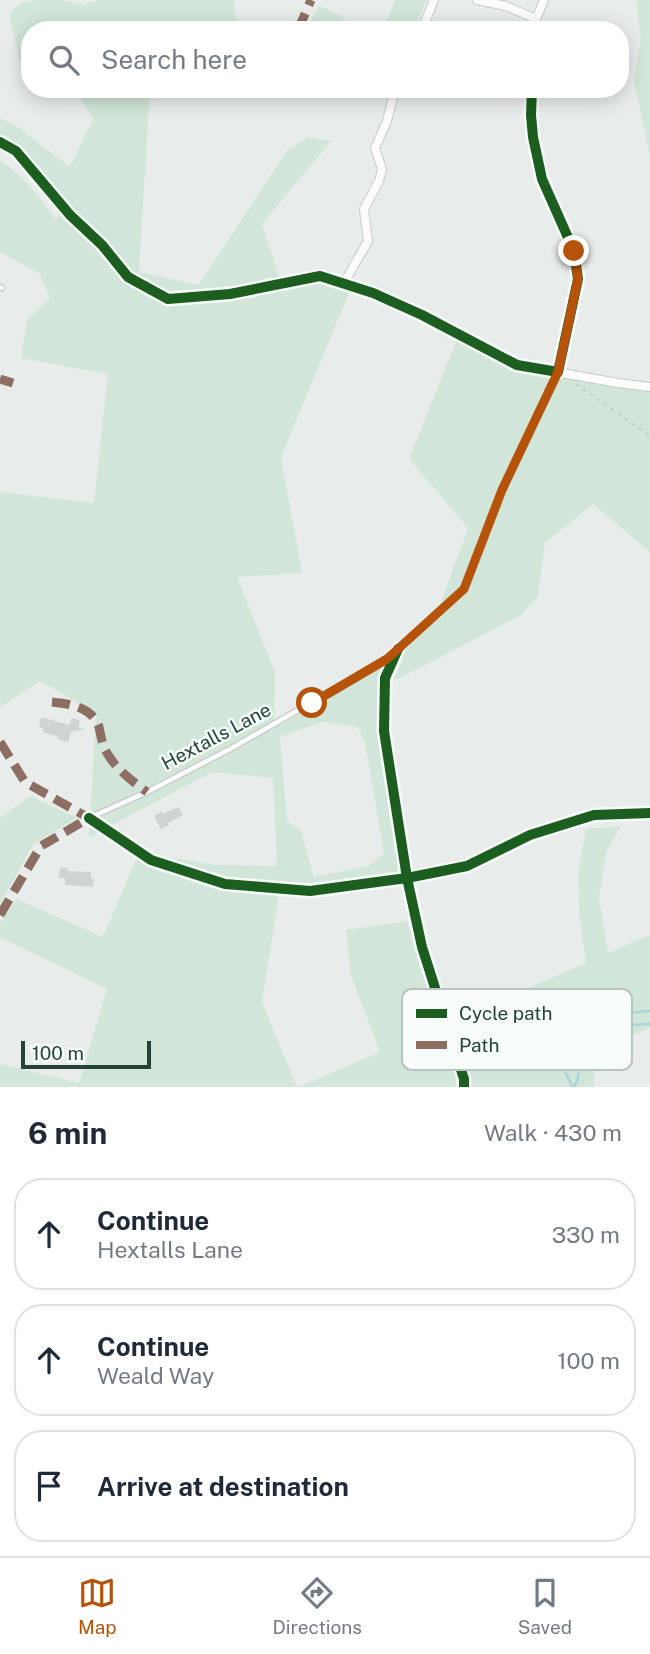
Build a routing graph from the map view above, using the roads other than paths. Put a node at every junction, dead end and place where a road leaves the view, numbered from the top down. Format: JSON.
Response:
{"nodes":[{"id":1,"x":434,"y":0,"type":"edge"},
{"id":2,"x":477,"y":0,"type":"edge"},
{"id":3,"x":544,"y":0,"type":"edge"},
{"id":4,"x":536,"y":19,"type":"joint"},
{"id":5,"x":426,"y":21,"type":"edge"},
{"id":6,"x":392,"y":98,"type":"edge"},
{"id":7,"x":532,"y":98,"type":"edge"},
{"id":8,"x":0,"y":142,"type":"edge"},
{"id":9,"x":344,"y":284,"type":"junction"},
{"id":10,"x":558,"y":372,"type":"junction"},
{"id":11,"x":650,"y":387,"type":"edge"},
{"id":12,"x":89,"y":818,"type":"dead end"}],
"edges":[{"from":1,"to":5,"type":"street"},
{"from":2,"to":4,"type":"street"},
{"from":3,"to":4,"type":"street"},
{"from":6,"to":9,"type":"street"},
{"from":7,"to":10,"type":"street"},
{"from":8,"to":9,"type":"street"},
{"from":9,"to":10,"type":"street"},
{"from":10,"to":11,"type":"street"},
{"from":10,"to":12,"type":"lane","name":"Hextalls Lane"}]}
